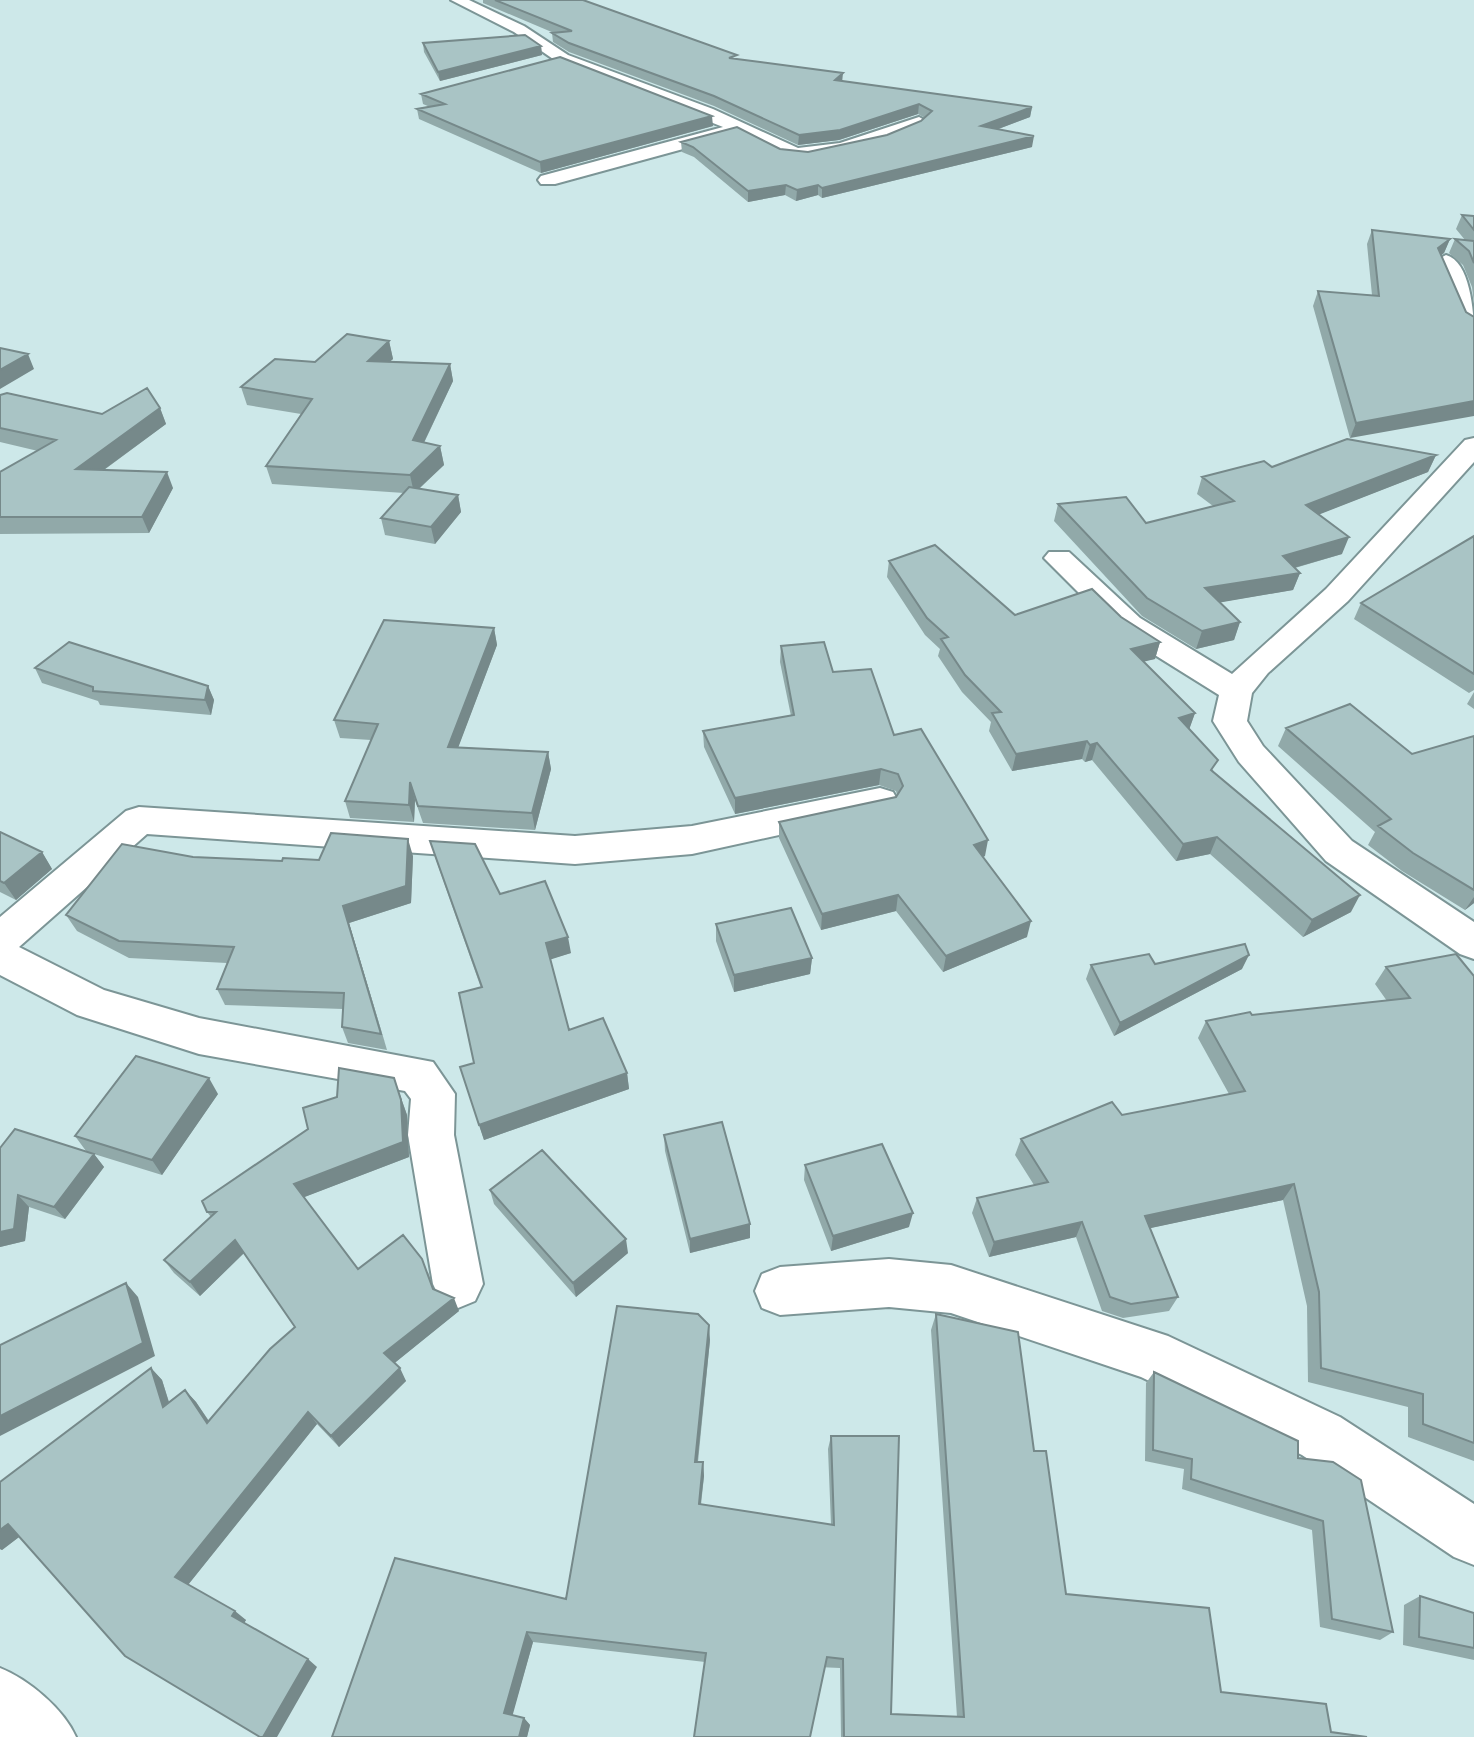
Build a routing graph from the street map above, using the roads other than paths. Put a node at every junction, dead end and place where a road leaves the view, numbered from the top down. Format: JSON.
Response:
{"nodes":[{"id":1,"x":458,"y":0,"type":"edge"},
{"id":2,"x":562,"y":58,"type":"junction"},
{"id":3,"x":534,"y":65,"type":"edge"},
{"id":4,"x":919,"y":122,"type":"edge"},
{"id":5,"x":738,"y":128,"type":"junction"},
{"id":6,"x":548,"y":180,"type":"edge"},
{"id":7,"x":1446,"y":261,"type":"edge"},
{"id":8,"x":1474,"y":326,"type":"edge"},
{"id":9,"x":1474,"y":446,"type":"edge"},
{"id":10,"x":1059,"y":558,"type":"dead end"},
{"id":11,"x":1236,"y":691,"type":"junction"},
{"id":12,"x":880,"y":801,"type":"edge"},
{"id":13,"x":0,"y":940,"type":"edge"},
{"id":14,"x":1474,"y":943,"type":"edge"},
{"id":15,"x":0,"y":956,"type":"edge"},
{"id":16,"x":458,"y":1284,"type":"dead end"},
{"id":17,"x":780,"y":1291,"type":"dead end"},
{"id":18,"x":1474,"y":1537,"type":"edge"}],
"edges":[{"from":1,"to":2,"type":"street"},
{"from":2,"to":3,"type":"street"},
{"from":2,"to":5,"type":"street"},
{"from":4,"to":5,"type":"street"},
{"from":5,"to":6,"type":"street"},
{"from":7,"to":8,"type":"street"},
{"from":9,"to":11,"type":"street"},
{"from":10,"to":11,"type":"street"},
{"from":11,"to":14,"type":"street"},
{"from":12,"to":13,"type":"street"},
{"from":15,"to":16,"type":"street"},
{"from":17,"to":18,"type":"street"}]}
